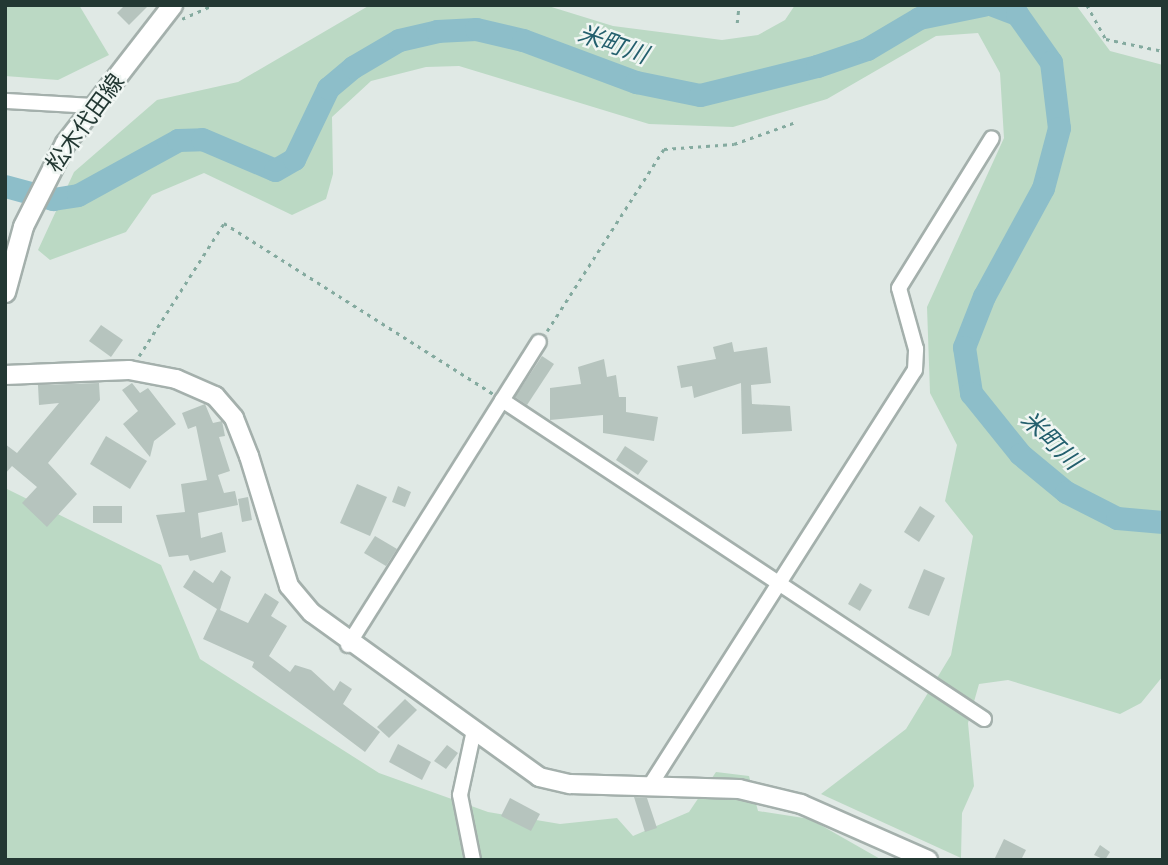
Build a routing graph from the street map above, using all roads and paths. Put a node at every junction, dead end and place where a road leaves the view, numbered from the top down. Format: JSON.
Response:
{"nodes":[{"id":1,"x":172,"y":5,"type":"edge"},
{"id":2,"x":214,"y":5,"type":"edge"},
{"id":3,"x":739,"y":5,"type":"edge"},
{"id":4,"x":1087,"y":5,"type":"edge"},
{"id":5,"x":737,"y":23,"type":"dead end"},
{"id":6,"x":157,"y":25,"type":"junction"},
{"id":7,"x":1163,"y":51,"type":"edge"},
{"id":8,"x":5,"y":101,"type":"edge"},
{"id":9,"x":95,"y":106,"type":"junction"},
{"id":10,"x":793,"y":123,"type":"dead end"},
{"id":11,"x":992,"y":138,"type":"dead end"},
{"id":12,"x":5,"y":292,"type":"edge"},
{"id":13,"x":539,"y":342,"type":"joint"},
{"id":14,"x":129,"y":370,"type":"junction"},
{"id":15,"x":5,"y":375,"type":"edge"},
{"id":16,"x":502,"y":400,"type":"junction"},
{"id":17,"x":781,"y":580,"type":"junction"},
{"id":18,"x":348,"y":645,"type":"junction"},
{"id":19,"x":984,"y":719,"type":"dead end"},
{"id":20,"x":473,"y":735,"type":"junction"},
{"id":21,"x":651,"y":784,"type":"junction"},
{"id":22,"x":473,"y":860,"type":"edge"},
{"id":23,"x":928,"y":860,"type":"edge"}],
"edges":[{"from":1,"to":6,"type":"main road","name":"松木代田線"},
{"from":2,"to":6,"type":"path"},
{"from":3,"to":5,"type":"path"},
{"from":4,"to":7,"type":"path"},
{"from":6,"to":9,"type":"main road","name":"松木代田線"},
{"from":8,"to":9,"type":"street"},
{"from":9,"to":12,"type":"main road","name":"松木代田線"},
{"from":10,"to":13,"type":"path"},
{"from":11,"to":17,"type":"street"},
{"from":13,"to":16,"type":"street"},
{"from":14,"to":15,"type":"street"},
{"from":14,"to":16,"type":"path"},
{"from":14,"to":18,"type":"street"},
{"from":16,"to":17,"type":"street"},
{"from":16,"to":18,"type":"street"},
{"from":17,"to":19,"type":"street"},
{"from":17,"to":21,"type":"street"},
{"from":18,"to":20,"type":"street"},
{"from":20,"to":21,"type":"street"},
{"from":20,"to":22,"type":"street"},
{"from":21,"to":23,"type":"street"}]}
